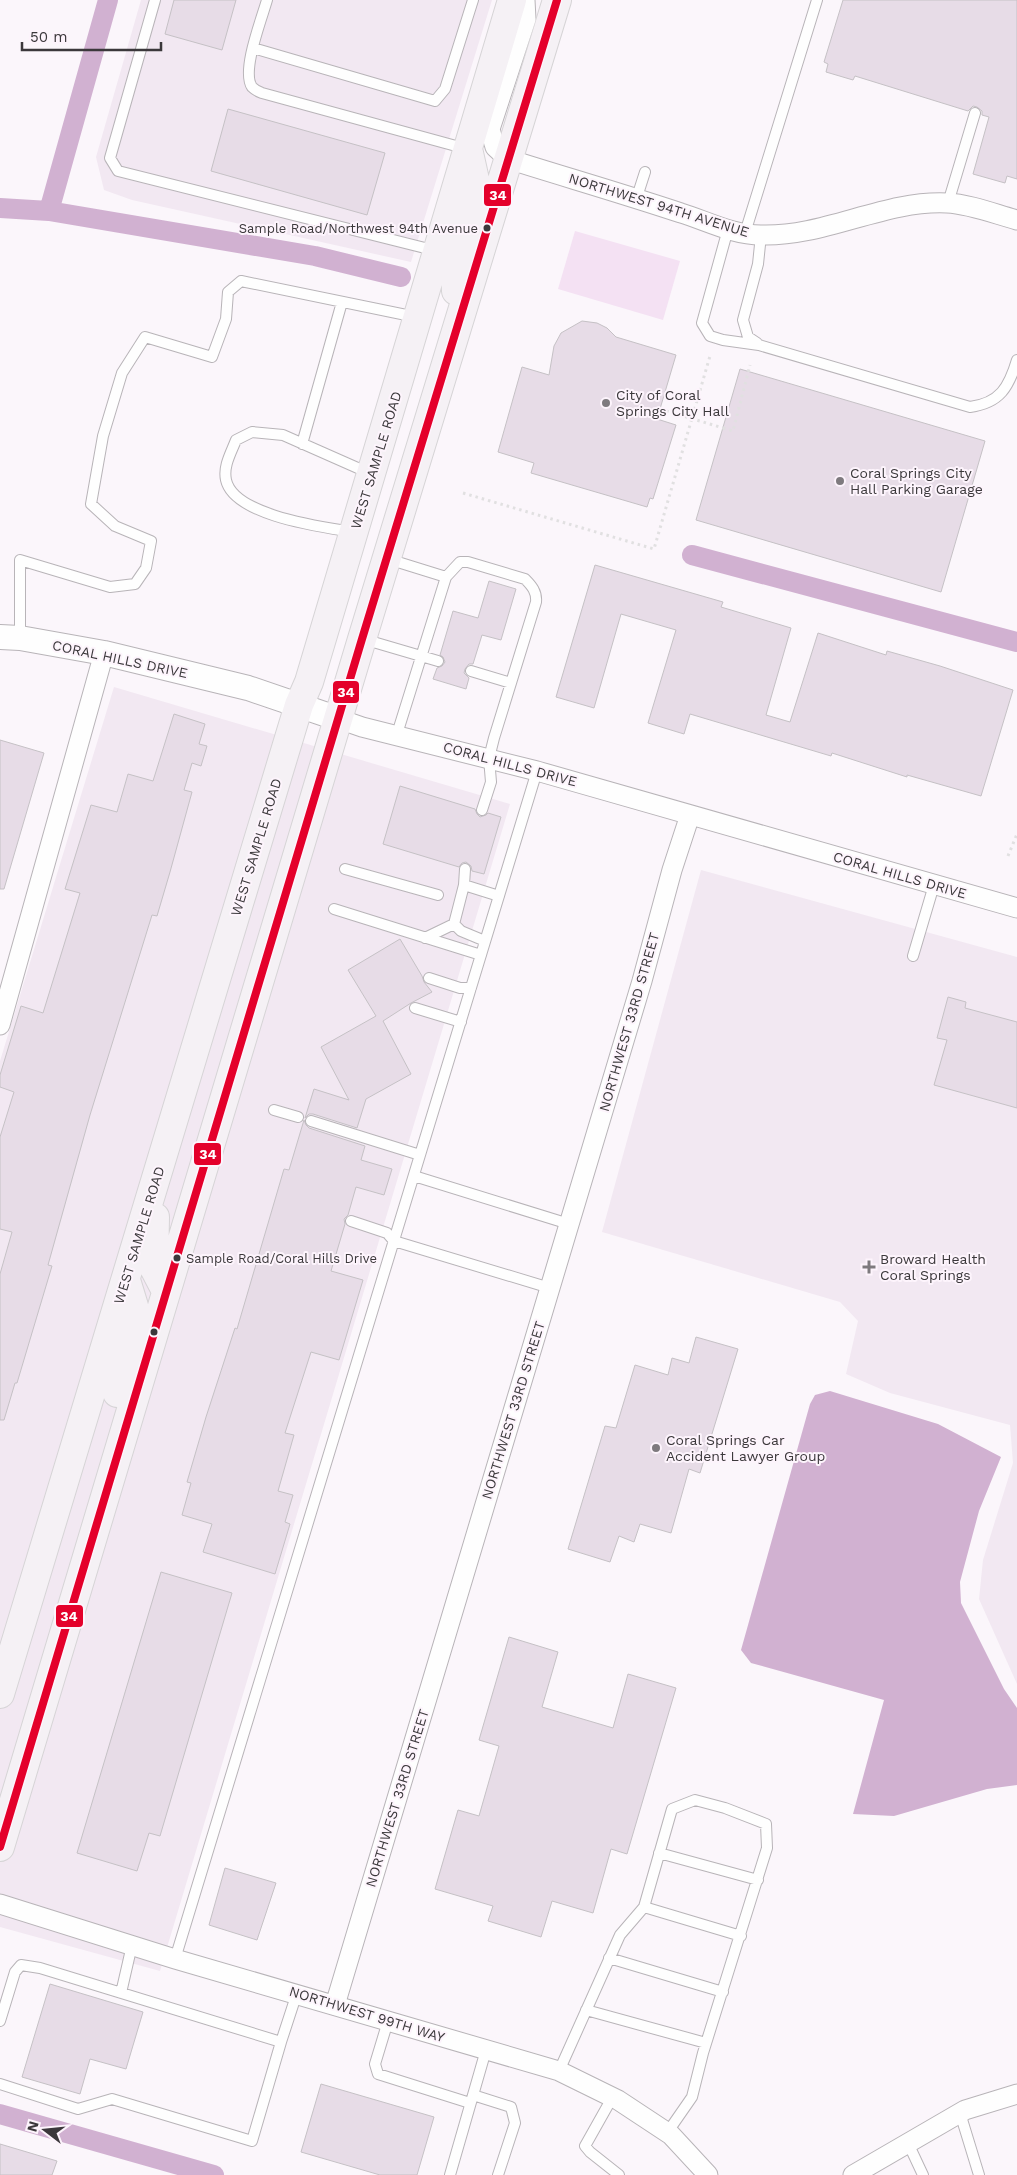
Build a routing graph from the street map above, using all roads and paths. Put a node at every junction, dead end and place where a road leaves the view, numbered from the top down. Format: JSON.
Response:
{"nodes":[{"id":1,"x":155,"y":0,"type":"edge"},
{"id":2,"x":267,"y":0,"type":"edge"},
{"id":3,"x":473,"y":0,"type":"edge"},
{"id":4,"x":512,"y":0,"type":"edge"},
{"id":5,"x":525,"y":0,"type":"edge"},
{"id":6,"x":557,"y":0,"type":"edge"},
{"id":7,"x":817,"y":0,"type":"edge"},
{"id":8,"x":253,"y":48,"type":"junction"},
{"id":9,"x":975,"y":113,"type":"dead end"},
{"id":10,"x":468,"y":150,"type":"junction"},
{"id":11,"x":508,"y":159,"type":"junction"},
{"id":12,"x":645,"y":172,"type":"dead end"},
{"id":13,"x":636,"y":200,"type":"junction"},
{"id":14,"x":948,"y":203,"type":"junction"},
{"id":15,"x":1017,"y":220,"type":"edge"},
{"id":16,"x":744,"y":233,"type":"junction"},
{"id":17,"x":438,"y":252,"type":"junction"},
{"id":18,"x":342,"y":302,"type":"junction"},
{"id":19,"x":418,"y":318,"type":"junction"},
{"id":20,"x":457,"y":327,"type":"junction"},
{"id":21,"x":760,"y":345,"type":"junction"},
{"id":22,"x":710,"y":356,"type":"dead end"},
{"id":23,"x":1017,"y":360,"type":"edge"},
{"id":24,"x":750,"y":365,"type":"dead end"},
{"id":25,"x":660,"y":409,"type":"dead end"},
{"id":26,"x":302,"y":444,"type":"junction"},
{"id":27,"x":372,"y":474,"type":"junction"},
{"id":28,"x":463,"y":493,"type":"dead end"},
{"id":29,"x":354,"y":532,"type":"junction"},
{"id":30,"x":387,"y":558,"type":"junction"},
{"id":31,"x":446,"y":577,"type":"junction"},
{"id":32,"x":10,"y":637,"type":"edge"},
{"id":33,"x":362,"y":639,"type":"junction"},
{"id":34,"x":104,"y":654,"type":"junction"},
{"id":35,"x":422,"y":657,"type":"junction"},
{"id":36,"x":438,"y":661,"type":"dead end"},
{"id":37,"x":471,"y":671,"type":"dead end"},
{"id":38,"x":511,"y":683,"type":"junction"},
{"id":39,"x":299,"y":705,"type":"junction"},
{"id":40,"x":339,"y":719,"type":"junction"},
{"id":41,"x":397,"y":734,"type":"junction"},
{"id":42,"x":489,"y":758,"type":"junction"},
{"id":43,"x":537,"y":771,"type":"junction"},
{"id":44,"x":483,"y":808,"type":"dead end"},
{"id":45,"x":690,"y":815,"type":"junction"},
{"id":46,"x":1017,"y":834,"type":"edge"},
{"id":47,"x":1008,"y":856,"type":"dead end"},
{"id":48,"x":345,"y":869,"type":"dead end"},
{"id":49,"x":466,"y":869,"type":"dead end"},
{"id":50,"x":464,"y":885,"type":"junction"},
{"id":51,"x":934,"y":885,"type":"junction"},
{"id":52,"x":438,"y":895,"type":"dead end"},
{"id":53,"x":499,"y":896,"type":"junction"},
{"id":54,"x":1017,"y":908,"type":"edge"},
{"id":55,"x":334,"y":910,"type":"dead end"},
{"id":56,"x":454,"y":924,"type":"junction"},
{"id":57,"x":425,"y":938,"type":"junction"},
{"id":58,"x":485,"y":941,"type":"junction"},
{"id":59,"x":481,"y":955,"type":"junction"},
{"id":60,"x":913,"y":956,"type":"dead end"},
{"id":61,"x":429,"y":978,"type":"dead end"},
{"id":62,"x":471,"y":988,"type":"junction"},
{"id":63,"x":415,"y":1008,"type":"dead end"},
{"id":64,"x":461,"y":1022,"type":"junction"},
{"id":65,"x":0,"y":1025,"type":"edge"},
{"id":66,"x":274,"y":1110,"type":"dead end"},
{"id":67,"x":298,"y":1117,"type":"dead end"},
{"id":68,"x":311,"y":1121,"type":"dead end"},
{"id":69,"x":420,"y":1155,"type":"junction"},
{"id":70,"x":414,"y":1176,"type":"junction"},
{"id":71,"x":156,"y":1181,"type":"junction"},
{"id":72,"x":352,"y":1221,"type":"dead end"},
{"id":73,"x":569,"y":1224,"type":"junction"},
{"id":74,"x":394,"y":1242,"type":"junction"},
{"id":75,"x":126,"y":1280,"type":"junction"},
{"id":76,"x":550,"y":1288,"type":"junction"},
{"id":77,"x":166,"y":1291,"type":"junction"},
{"id":78,"x":104,"y":1500,"type":"junction"},
{"id":79,"x":0,"y":1694,"type":"edge"},
{"id":80,"x":0,"y":1847,"type":"edge"},
{"id":81,"x":659,"y":1853,"type":"junction"},
{"id":82,"x":758,"y":1880,"type":"junction"},
{"id":83,"x":0,"y":1904,"type":"edge"},
{"id":84,"x":644,"y":1907,"type":"junction"},
{"id":85,"x":741,"y":1936,"type":"junction"},
{"id":86,"x":132,"y":1945,"type":"junction"},
{"id":87,"x":609,"y":1958,"type":"junction"},
{"id":88,"x":175,"y":1959,"type":"junction"},
{"id":89,"x":121,"y":1992,"type":"junction"},
{"id":90,"x":722,"y":1992,"type":"junction"},
{"id":91,"x":298,"y":1993,"type":"junction"},
{"id":92,"x":335,"y":2005,"type":"junction"},
{"id":93,"x":586,"y":2010,"type":"junction"},
{"id":94,"x":0,"y":2021,"type":"edge"},
{"id":95,"x":388,"y":2021,"type":"junction"},
{"id":96,"x":281,"y":2042,"type":"junction"},
{"id":97,"x":706,"y":2042,"type":"junction"},
{"id":98,"x":486,"y":2050,"type":"junction"},
{"id":99,"x":559,"y":2071,"type":"junction"},
{"id":100,"x":0,"y":2084,"type":"edge"},
{"id":101,"x":1017,"y":2094,"type":"edge"},
{"id":102,"x":612,"y":2098,"type":"junction"},
{"id":103,"x":472,"y":2099,"type":"junction"},
{"id":104,"x":960,"y":2113,"type":"junction"},
{"id":105,"x":667,"y":2133,"type":"junction"},
{"id":106,"x":908,"y":2143,"type":"junction"},
{"id":107,"x":857,"y":2174,"type":"edge"},
{"id":108,"x":450,"y":2175,"type":"edge"},
{"id":109,"x":498,"y":2175,"type":"edge"},
{"id":110,"x":619,"y":2175,"type":"edge"},
{"id":111,"x":708,"y":2175,"type":"edge"},
{"id":112,"x":923,"y":2175,"type":"edge"},
{"id":113,"x":978,"y":2175,"type":"edge"}],
"edges":[{"from":1,"to":17,"type":"lane"},
{"from":2,"to":8,"type":"lane"},
{"from":3,"to":8,"type":"lane"},
{"from":4,"to":10,"type":"main road","name":"WEST SAMPLE ROAD"},
{"from":5,"to":11,"type":"street"},
{"from":6,"to":11,"type":"main road"},
{"from":7,"to":16,"type":"lane"},
{"from":8,"to":10,"type":"lane"},
{"from":9,"to":14,"type":"lane"},
{"from":10,"to":17,"type":"main road","name":"WEST SAMPLE ROAD"},
{"from":10,"to":20,"type":"main road"},
{"from":11,"to":13,"type":"street","name":"NORTHWEST 94TH AVENUE"},
{"from":11,"to":20,"type":"main road"},
{"from":12,"to":13,"type":"lane"},
{"from":13,"to":16,"type":"street","name":"NORTHWEST 94TH AVENUE"},
{"from":14,"to":15,"type":"street","name":"NORTHWEST 94TH AVENUE"},
{"from":14,"to":16,"type":"street","name":"NORTHWEST 94TH AVENUE"},
{"from":16,"to":21,"type":"lane"},
{"from":16,"to":21,"type":"lane"},
{"from":17,"to":19,"type":"main road","name":"WEST SAMPLE ROAD"},
{"from":18,"to":19,"type":"lane"},
{"from":18,"to":26,"type":"lane"},
{"from":18,"to":32,"type":"lane"},
{"from":19,"to":27,"type":"main road","name":"WEST SAMPLE ROAD"},
{"from":20,"to":30,"type":"main road"},
{"from":21,"to":23,"type":"lane"},
{"from":22,"to":28,"type":"path"},
{"from":24,"to":25,"type":"path","bridge":true},
{"from":26,"to":27,"type":"lane"},
{"from":26,"to":29,"type":"lane"},
{"from":27,"to":29,"type":"main road","name":"WEST SAMPLE ROAD"},
{"from":29,"to":39,"type":"main road","name":"WEST SAMPLE ROAD"},
{"from":30,"to":31,"type":"lane"},
{"from":30,"to":33,"type":"main road"},
{"from":31,"to":35,"type":"lane"},
{"from":31,"to":38,"type":"lane"},
{"from":32,"to":34,"type":"street","name":"CORAL HILLS DRIVE"},
{"from":33,"to":35,"type":"lane"},
{"from":33,"to":40,"type":"main road"},
{"from":34,"to":39,"type":"street","name":"CORAL HILLS DRIVE"},
{"from":34,"to":65,"type":"street"},
{"from":35,"to":36,"type":"lane"},
{"from":35,"to":41,"type":"lane"},
{"from":37,"to":38,"type":"lane"},
{"from":38,"to":42,"type":"lane"},
{"from":39,"to":40,"type":"street","name":"CORAL HILLS DRIVE"},
{"from":39,"to":71,"type":"main road","name":"WEST SAMPLE ROAD"},
{"from":40,"to":41,"type":"street","name":"CORAL HILLS DRIVE"},
{"from":40,"to":77,"type":"main road"},
{"from":41,"to":42,"type":"street","name":"CORAL HILLS DRIVE"},
{"from":42,"to":43,"type":"street","name":"CORAL HILLS DRIVE"},
{"from":42,"to":44,"type":"lane"},
{"from":43,"to":45,"type":"street","name":"CORAL HILLS DRIVE"},
{"from":43,"to":53,"type":"lane"},
{"from":45,"to":51,"type":"street","name":"CORAL HILLS DRIVE"},
{"from":45,"to":73,"type":"street","name":"NORTHWEST 33RD STREET"},
{"from":46,"to":47,"type":"path"},
{"from":48,"to":52,"type":"lane"},
{"from":49,"to":50,"type":"lane"},
{"from":50,"to":53,"type":"lane"},
{"from":50,"to":56,"type":"lane"},
{"from":51,"to":54,"type":"street","name":"CORAL HILLS DRIVE"},
{"from":51,"to":60,"type":"lane"},
{"from":53,"to":58,"type":"lane"},
{"from":55,"to":57,"type":"lane"},
{"from":56,"to":57,"type":"lane"},
{"from":56,"to":58,"type":"lane"},
{"from":57,"to":59,"type":"lane"},
{"from":58,"to":59,"type":"lane"},
{"from":59,"to":62,"type":"lane"},
{"from":61,"to":62,"type":"lane"},
{"from":62,"to":64,"type":"lane"},
{"from":63,"to":64,"type":"lane"},
{"from":64,"to":69,"type":"lane"},
{"from":66,"to":67,"type":"lane"},
{"from":68,"to":69,"type":"lane"},
{"from":69,"to":70,"type":"lane"},
{"from":70,"to":73,"type":"lane"},
{"from":70,"to":74,"type":"lane"},
{"from":71,"to":75,"type":"main road","name":"WEST SAMPLE ROAD"},
{"from":71,"to":77,"type":"main road"},
{"from":72,"to":74,"type":"lane"},
{"from":73,"to":76,"type":"street","name":"NORTHWEST 33RD STREET"},
{"from":74,"to":76,"type":"lane"},
{"from":74,"to":88,"type":"lane"},
{"from":75,"to":78,"type":"main road"},
{"from":75,"to":79,"type":"main road","name":"WEST SAMPLE ROAD"},
{"from":76,"to":92,"type":"street","name":"NORTHWEST 33RD STREET"},
{"from":77,"to":78,"type":"main road"},
{"from":78,"to":80,"type":"main road"},
{"from":81,"to":82,"type":"lane"},
{"from":81,"to":82,"type":"lane"},
{"from":81,"to":84,"type":"lane"},
{"from":82,"to":85,"type":"lane"},
{"from":83,"to":86,"type":"street","name":"NORTHWEST 99TH WAY"},
{"from":84,"to":85,"type":"lane"},
{"from":84,"to":87,"type":"lane"},
{"from":85,"to":90,"type":"lane"},
{"from":86,"to":88,"type":"street","name":"NORTHWEST 99TH WAY"},
{"from":86,"to":89,"type":"lane"},
{"from":87,"to":90,"type":"lane"},
{"from":87,"to":93,"type":"lane"},
{"from":88,"to":91,"type":"street","name":"NORTHWEST 99TH WAY"},
{"from":89,"to":94,"type":"lane"},
{"from":89,"to":96,"type":"lane"},
{"from":90,"to":97,"type":"lane"},
{"from":91,"to":92,"type":"street","name":"NORTHWEST 99TH WAY"},
{"from":91,"to":96,"type":"lane"},
{"from":92,"to":95,"type":"street","name":"NORTHWEST 99TH WAY"},
{"from":93,"to":97,"type":"lane"},
{"from":93,"to":99,"type":"lane"},
{"from":95,"to":98,"type":"street","name":"NORTHWEST 99TH WAY"},
{"from":95,"to":103,"type":"lane"},
{"from":96,"to":100,"type":"lane"},
{"from":97,"to":105,"type":"lane"},
{"from":98,"to":99,"type":"street","name":"NORTHWEST 99TH WAY"},
{"from":98,"to":103,"type":"lane"},
{"from":99,"to":102,"type":"street","name":"NORTHWEST 99TH WAY"},
{"from":101,"to":104,"type":"street"},
{"from":102,"to":105,"type":"street","name":"NORTHWEST 99TH WAY"},
{"from":102,"to":110,"type":"lane"},
{"from":103,"to":108,"type":"lane"},
{"from":103,"to":109,"type":"lane"},
{"from":104,"to":106,"type":"street"},
{"from":104,"to":113,"type":"lane"},
{"from":105,"to":111,"type":"street","name":"NORTHWEST 99TH WAY"},
{"from":106,"to":107,"type":"street"},
{"from":106,"to":112,"type":"lane"}]}
